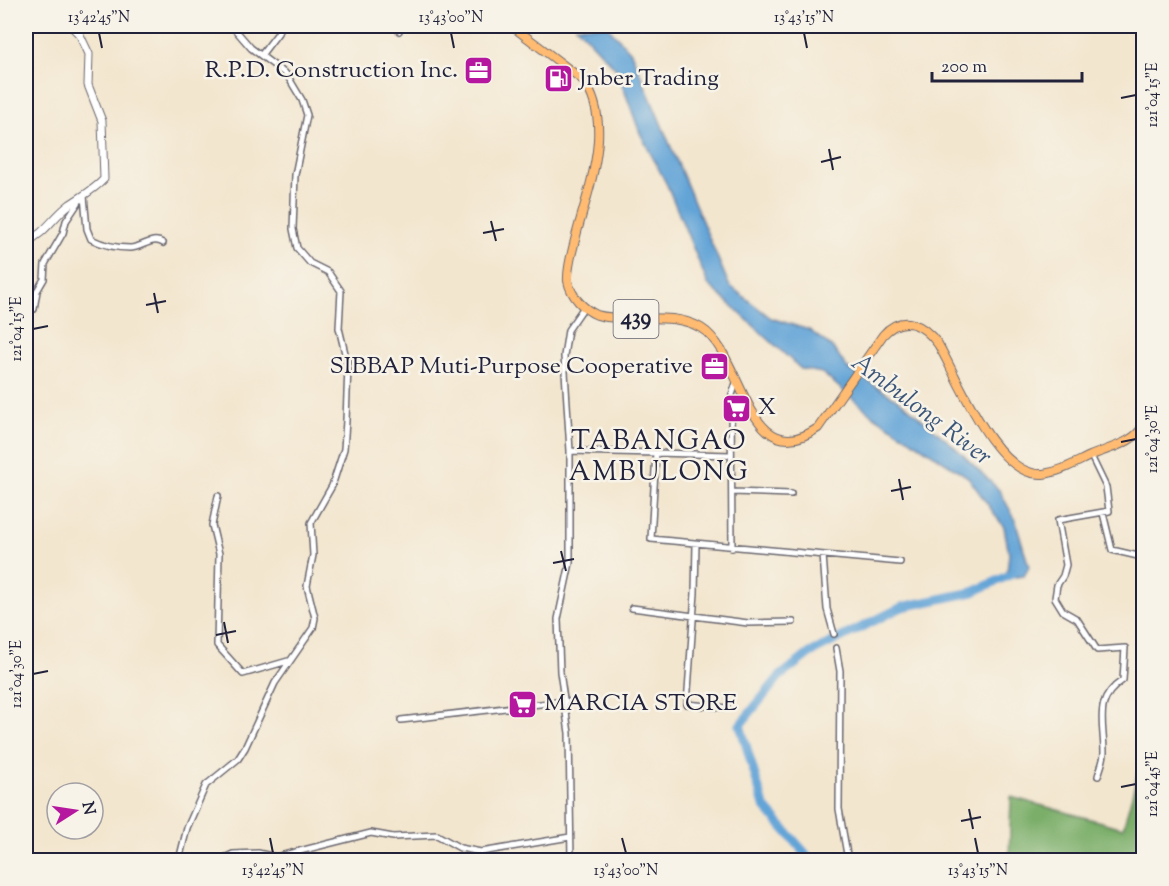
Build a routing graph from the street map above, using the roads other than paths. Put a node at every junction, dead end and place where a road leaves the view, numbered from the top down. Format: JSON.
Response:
{"nodes":[{"id":1,"x":71,"y":26,"type":"edge"},
{"id":2,"x":232,"y":26,"type":"edge"},
{"id":3,"x":280,"y":26,"type":"edge"},
{"id":4,"x":512,"y":26,"type":"edge"},
{"id":5,"x":262,"y":54,"type":"junction"},
{"id":6,"x":83,"y":197,"type":"junction"},
{"id":7,"x":26,"y":242,"type":"edge"},
{"id":8,"x":163,"y":243,"type":"dead end"},
{"id":9,"x":584,"y":307,"type":"junction"},
{"id":10,"x":34,"y":309,"type":"dead end"},
{"id":11,"x":737,"y":380,"type":"junction"},
{"id":12,"x":1143,"y":424,"type":"edge"},
{"id":13,"x":570,"y":451,"type":"junction"},
{"id":14,"x":656,"y":453,"type":"junction"},
{"id":15,"x":730,"y":455,"type":"junction"},
{"id":16,"x":1091,"y":456,"type":"junction"},
{"id":17,"x":732,"y":492,"type":"junction"},
{"id":18,"x":791,"y":494,"type":"dead end"},
{"id":19,"x":218,"y":496,"type":"dead end"},
{"id":20,"x":1103,"y":513,"type":"junction"},
{"id":21,"x":696,"y":544,"type":"junction"},
{"id":22,"x":732,"y":548,"type":"junction"},
{"id":23,"x":823,"y":555,"type":"junction"},
{"id":24,"x":900,"y":562,"type":"dead end"},
{"id":25,"x":1143,"y":565,"type":"edge"},
{"id":26,"x":632,"y":608,"type":"dead end"},
{"id":27,"x":692,"y":617,"type":"junction"},
{"id":28,"x":793,"y":622,"type":"dead end"},
{"id":29,"x":834,"y":634,"type":"dead end"},
{"id":30,"x":836,"y":648,"type":"dead end"},
{"id":31,"x":288,"y":661,"type":"junction"},
{"id":32,"x":566,"y":701,"type":"junction"},
{"id":33,"x":727,"y":708,"type":"dead end"},
{"id":34,"x":401,"y":720,"type":"dead end"},
{"id":35,"x":1098,"y":776,"type":"dead end"},
{"id":36,"x":570,"y":837,"type":"junction"},
{"id":37,"x":179,"y":861,"type":"edge"},
{"id":38,"x":220,"y":861,"type":"edge"},
{"id":39,"x":571,"y":861,"type":"edge"},
{"id":40,"x":848,"y":861,"type":"edge"}],
"edges":[{"from":1,"to":6,"type":"street"},
{"from":2,"to":5,"type":"street"},
{"from":3,"to":5,"type":"street"},
{"from":4,"to":9,"type":"main road","number":"439"},
{"from":5,"to":31,"type":"street"},
{"from":6,"to":7,"type":"street"},
{"from":6,"to":8,"type":"street"},
{"from":6,"to":10,"type":"street"},
{"from":9,"to":11,"type":"main road","number":"439"},
{"from":9,"to":13,"type":"street"},
{"from":11,"to":15,"type":"street"},
{"from":11,"to":16,"type":"main road","number":"439"},
{"from":12,"to":16,"type":"main road","number":"439"},
{"from":13,"to":14,"type":"street"},
{"from":13,"to":32,"type":"street"},
{"from":14,"to":15,"type":"street"},
{"from":14,"to":21,"type":"street"},
{"from":15,"to":17,"type":"street"},
{"from":16,"to":20,"type":"street"},
{"from":17,"to":18,"type":"street"},
{"from":17,"to":22,"type":"street"},
{"from":19,"to":31,"type":"street"},
{"from":20,"to":25,"type":"street"},
{"from":20,"to":35,"type":"street"},
{"from":21,"to":22,"type":"street"},
{"from":21,"to":27,"type":"street"},
{"from":22,"to":23,"type":"street"},
{"from":23,"to":24,"type":"street"},
{"from":23,"to":29,"type":"street"},
{"from":26,"to":27,"type":"street"},
{"from":27,"to":28,"type":"street"},
{"from":27,"to":33,"type":"street"},
{"from":30,"to":40,"type":"street"},
{"from":31,"to":37,"type":"street"},
{"from":32,"to":34,"type":"street"},
{"from":32,"to":36,"type":"street"},
{"from":36,"to":38,"type":"street"},
{"from":36,"to":39,"type":"street"}]}
